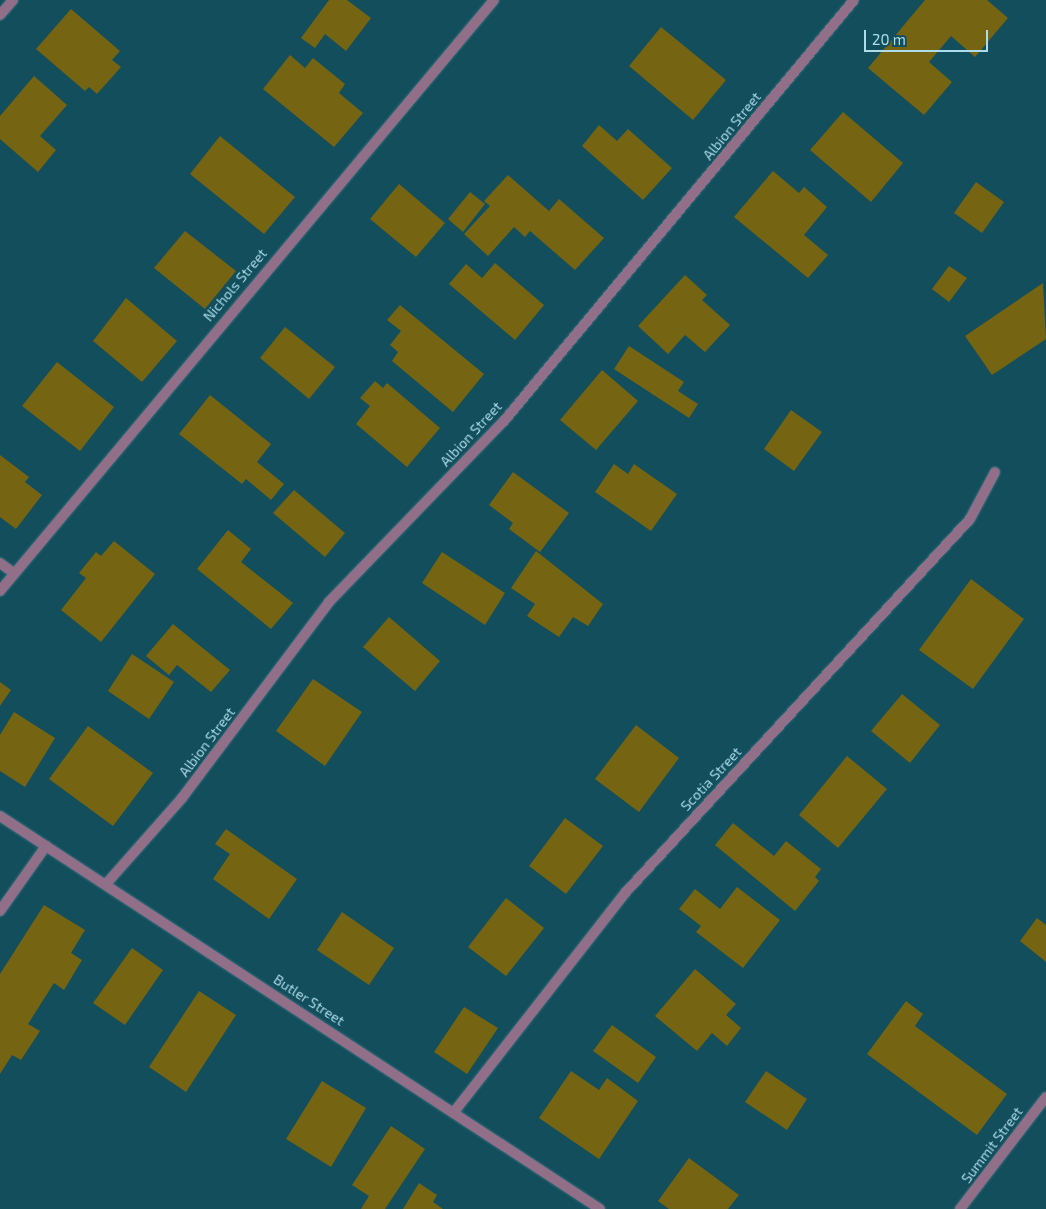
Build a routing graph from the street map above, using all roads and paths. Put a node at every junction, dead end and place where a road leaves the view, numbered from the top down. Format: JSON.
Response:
{"nodes":[{"id":1,"x":13,"y":0,"type":"edge"},
{"id":2,"x":494,"y":0,"type":"edge"},
{"id":3,"x":854,"y":0,"type":"edge"},
{"id":4,"x":0,"y":15,"type":"edge"},
{"id":5,"x":994,"y":472,"type":"dead end"},
{"id":6,"x":0,"y":563,"type":"edge"},
{"id":7,"x":14,"y":573,"type":"junction"},
{"id":8,"x":0,"y":591,"type":"edge"},
{"id":9,"x":0,"y":816,"type":"edge"},
{"id":10,"x":46,"y":846,"type":"junction"},
{"id":11,"x":106,"y":884,"type":"junction"},
{"id":12,"x":0,"y":911,"type":"edge"},
{"id":13,"x":1046,"y":1097,"type":"edge"},
{"id":14,"x":454,"y":1112,"type":"junction"},
{"id":15,"x":600,"y":1209,"type":"edge"},
{"id":16,"x":960,"y":1209,"type":"edge"}],
"edges":[{"from":1,"to":4,"type":"street"},
{"from":2,"to":7,"type":"street","name":"Nichols Street"},
{"from":3,"to":11,"type":"street","name":"Albion Street"},
{"from":5,"to":14,"type":"street","name":"Scotia Street"},
{"from":6,"to":7,"type":"street"},
{"from":7,"to":8,"type":"street","name":"Nichols Street"},
{"from":9,"to":10,"type":"street","name":"Butler Street"},
{"from":10,"to":11,"type":"street","name":"Butler Street"},
{"from":10,"to":12,"type":"street"},
{"from":11,"to":14,"type":"street","name":"Butler Street"},
{"from":13,"to":16,"type":"street","name":"Summit Street"},
{"from":14,"to":15,"type":"street","name":"Butler Street"}]}
